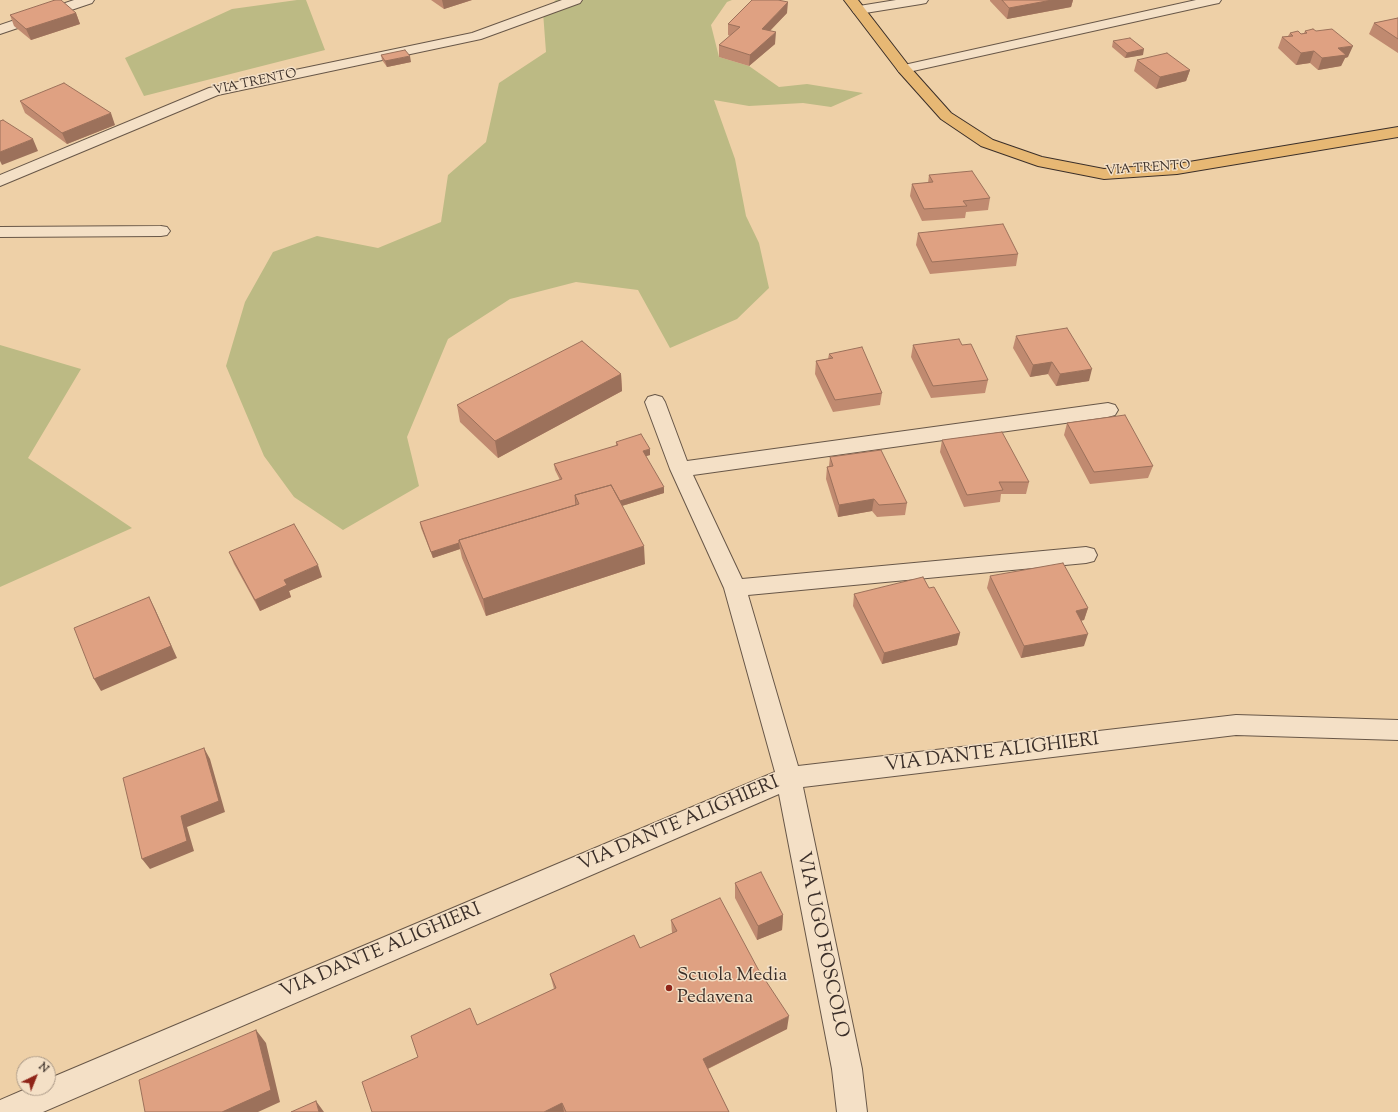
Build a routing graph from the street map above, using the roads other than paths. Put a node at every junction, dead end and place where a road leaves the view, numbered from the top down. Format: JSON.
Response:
{"nodes":[{"id":1,"x":87,"y":0,"type":"edge"},
{"id":2,"x":575,"y":0,"type":"edge"},
{"id":3,"x":921,"y":0,"type":"edge"},
{"id":4,"x":1214,"y":0,"type":"edge"},
{"id":5,"x":855,"y":5,"type":"edge"},
{"id":6,"x":0,"y":30,"type":"edge"},
{"id":7,"x":904,"y":69,"type":"junction"},
{"id":8,"x":1398,"y":132,"type":"edge"},
{"id":9,"x":0,"y":181,"type":"edge"},
{"id":10,"x":161,"y":231,"type":"dead end"},
{"id":11,"x":0,"y":232,"type":"edge"},
{"id":12,"x":655,"y":402,"type":"dead end"},
{"id":13,"x":1108,"y":410,"type":"dead end"},
{"id":14,"x":680,"y":469,"type":"junction"},
{"id":15,"x":1086,"y":555,"type":"dead end"},
{"id":16,"x":735,"y":588,"type":"junction"},
{"id":17,"x":1398,"y":730,"type":"edge"},
{"id":18,"x":789,"y":778,"type":"junction"},
{"id":19,"x":7,"y":1112,"type":"edge"},
{"id":20,"x":852,"y":1112,"type":"edge"}],
"edges":[{"from":1,"to":6,"type":"street"},
{"from":2,"to":9,"type":"street","name":"VIA TRENTO"},
{"from":3,"to":5,"type":"street","name":"VIA TRENTO"},
{"from":4,"to":7,"type":"street"},
{"from":5,"to":7,"type":"main road","name":"VIA TRENTO"},
{"from":7,"to":8,"type":"main road","name":"VIA TRENTO"},
{"from":10,"to":11,"type":"street"},
{"from":12,"to":14,"type":"street","name":"VIA UGO FOSCOLO"},
{"from":13,"to":14,"type":"street"},
{"from":14,"to":16,"type":"street","name":"VIA UGO FOSCOLO"},
{"from":15,"to":16,"type":"street"},
{"from":16,"to":18,"type":"street","name":"VIA UGO FOSCOLO"},
{"from":17,"to":18,"type":"street","name":"VIA DANTE ALIGHIERI"},
{"from":18,"to":19,"type":"street","name":"VIA DANTE ALIGHIERI"},
{"from":18,"to":20,"type":"street","name":"VIA UGO FOSCOLO"}]}
